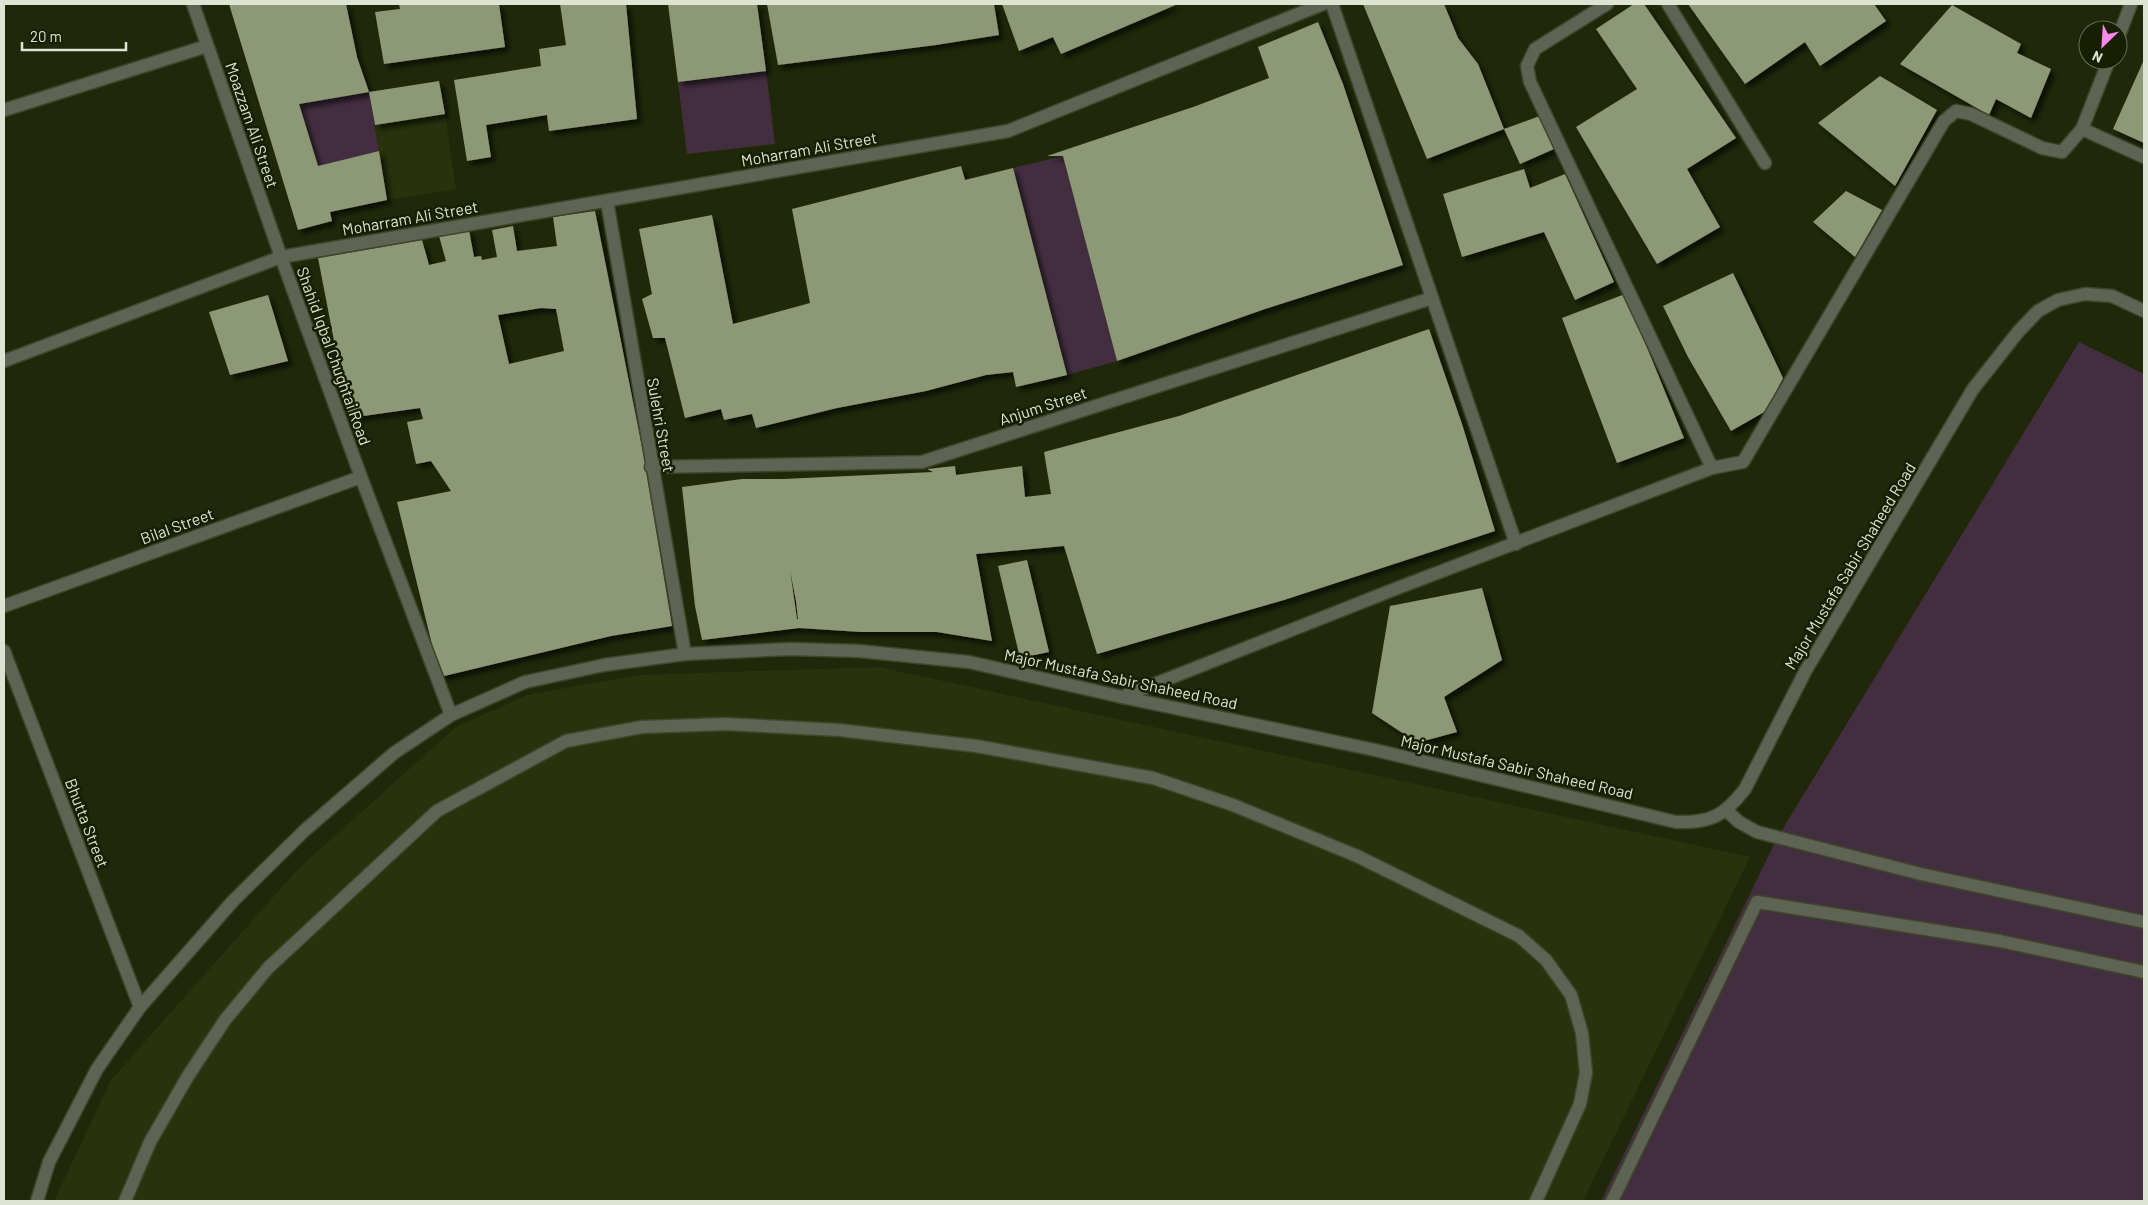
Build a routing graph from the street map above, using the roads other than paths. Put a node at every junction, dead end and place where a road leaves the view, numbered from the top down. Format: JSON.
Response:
{"nodes":[{"id":1,"x":193,"y":4,"type":"edge"},
{"id":2,"x":1323,"y":4,"type":"edge"},
{"id":3,"x":1332,"y":4,"type":"edge"},
{"id":4,"x":1607,"y":4,"type":"edge"},
{"id":5,"x":1668,"y":4,"type":"edge"},
{"id":6,"x":2131,"y":4,"type":"edge"},
{"id":7,"x":2125,"y":20,"type":"edge"},
{"id":8,"x":207,"y":46,"type":"junction"},
{"id":9,"x":2105,"y":70,"type":"edge"},
{"id":10,"x":4,"y":110,"type":"edge"},
{"id":11,"x":2082,"y":129,"type":"junction"},
{"id":12,"x":2144,"y":157,"type":"edge"},
{"id":13,"x":1766,"y":163,"type":"dead end"},
{"id":14,"x":607,"y":201,"type":"junction"},
{"id":15,"x":281,"y":257,"type":"junction"},
{"id":16,"x":1432,"y":298,"type":"junction"},
{"id":17,"x":2144,"y":311,"type":"edge"},
{"id":18,"x":4,"y":361,"type":"edge"},
{"id":19,"x":651,"y":467,"type":"junction"},
{"id":20,"x":1712,"y":468,"type":"junction"},
{"id":21,"x":361,"y":477,"type":"junction"},
{"id":22,"x":1516,"y":544,"type":"junction"},
{"id":23,"x":4,"y":606,"type":"edge"},
{"id":24,"x":4,"y":651,"type":"edge"},
{"id":25,"x":685,"y":654,"type":"junction"},
{"id":26,"x":1122,"y":697,"type":"junction"},
{"id":27,"x":451,"y":715,"type":"junction"},
{"id":28,"x":1727,"y":811,"type":"junction"},
{"id":29,"x":2144,"y":922,"type":"edge"},
{"id":30,"x":2144,"y":972,"type":"edge"},
{"id":31,"x":140,"y":1007,"type":"junction"},
{"id":32,"x":36,"y":1201,"type":"edge"},
{"id":33,"x":125,"y":1201,"type":"edge"},
{"id":34,"x":1536,"y":1201,"type":"edge"},
{"id":35,"x":1612,"y":1201,"type":"edge"}],
"edges":[{"from":1,"to":8,"type":"street","name":"Moazzam Ali Street"},
{"from":2,"to":14,"type":"street","name":"Moharram Ali Street"},
{"from":3,"to":16,"type":"street"},
{"from":4,"to":20,"type":"street"},
{"from":5,"to":13,"type":"street"},
{"from":6,"to":7,"type":"street"},
{"from":8,"to":10,"type":"street"},
{"from":8,"to":15,"type":"street","name":"Moazzam Ali Street"},
{"from":9,"to":11,"type":"street"},
{"from":11,"to":12,"type":"street"},
{"from":11,"to":20,"type":"street"},
{"from":14,"to":15,"type":"street","name":"Moharram Ali Street"},
{"from":14,"to":19,"type":"street","name":"Sulehri Street"},
{"from":15,"to":18,"type":"street","name":"Shahid Iqbal Chughtai Road"},
{"from":15,"to":21,"type":"street","name":"Shahid Iqbal Chughtai Road"},
{"from":16,"to":19,"type":"street","name":"Anjum Street"},
{"from":16,"to":22,"type":"street"},
{"from":17,"to":28,"type":"street","name":"Major Mustafa Sabir Shaheed Road"},
{"from":19,"to":25,"type":"street","name":"Sulehri Street"},
{"from":20,"to":22,"type":"street"},
{"from":21,"to":23,"type":"street","name":"Bilal Street"},
{"from":21,"to":27,"type":"street","name":"Shahid Iqbal Chughtai Road"},
{"from":22,"to":26,"type":"street"},
{"from":24,"to":31,"type":"street","name":"Bhutta Street"},
{"from":25,"to":26,"type":"street","name":"Major Mustafa Sabir Shaheed Road"},
{"from":25,"to":27,"type":"street","name":"Major Mustafa Sabir Shaheed Road"},
{"from":26,"to":28,"type":"street","name":"Major Mustafa Sabir Shaheed Road"},
{"from":27,"to":31,"type":"street","name":"Major Mustafa Sabir Shaheed Road"},
{"from":28,"to":29,"type":"street"},
{"from":30,"to":35,"type":"street"},
{"from":31,"to":32,"type":"street","name":"Major Mustafa Sabir Shaheed Road"},
{"from":33,"to":34,"type":"street"}]}
